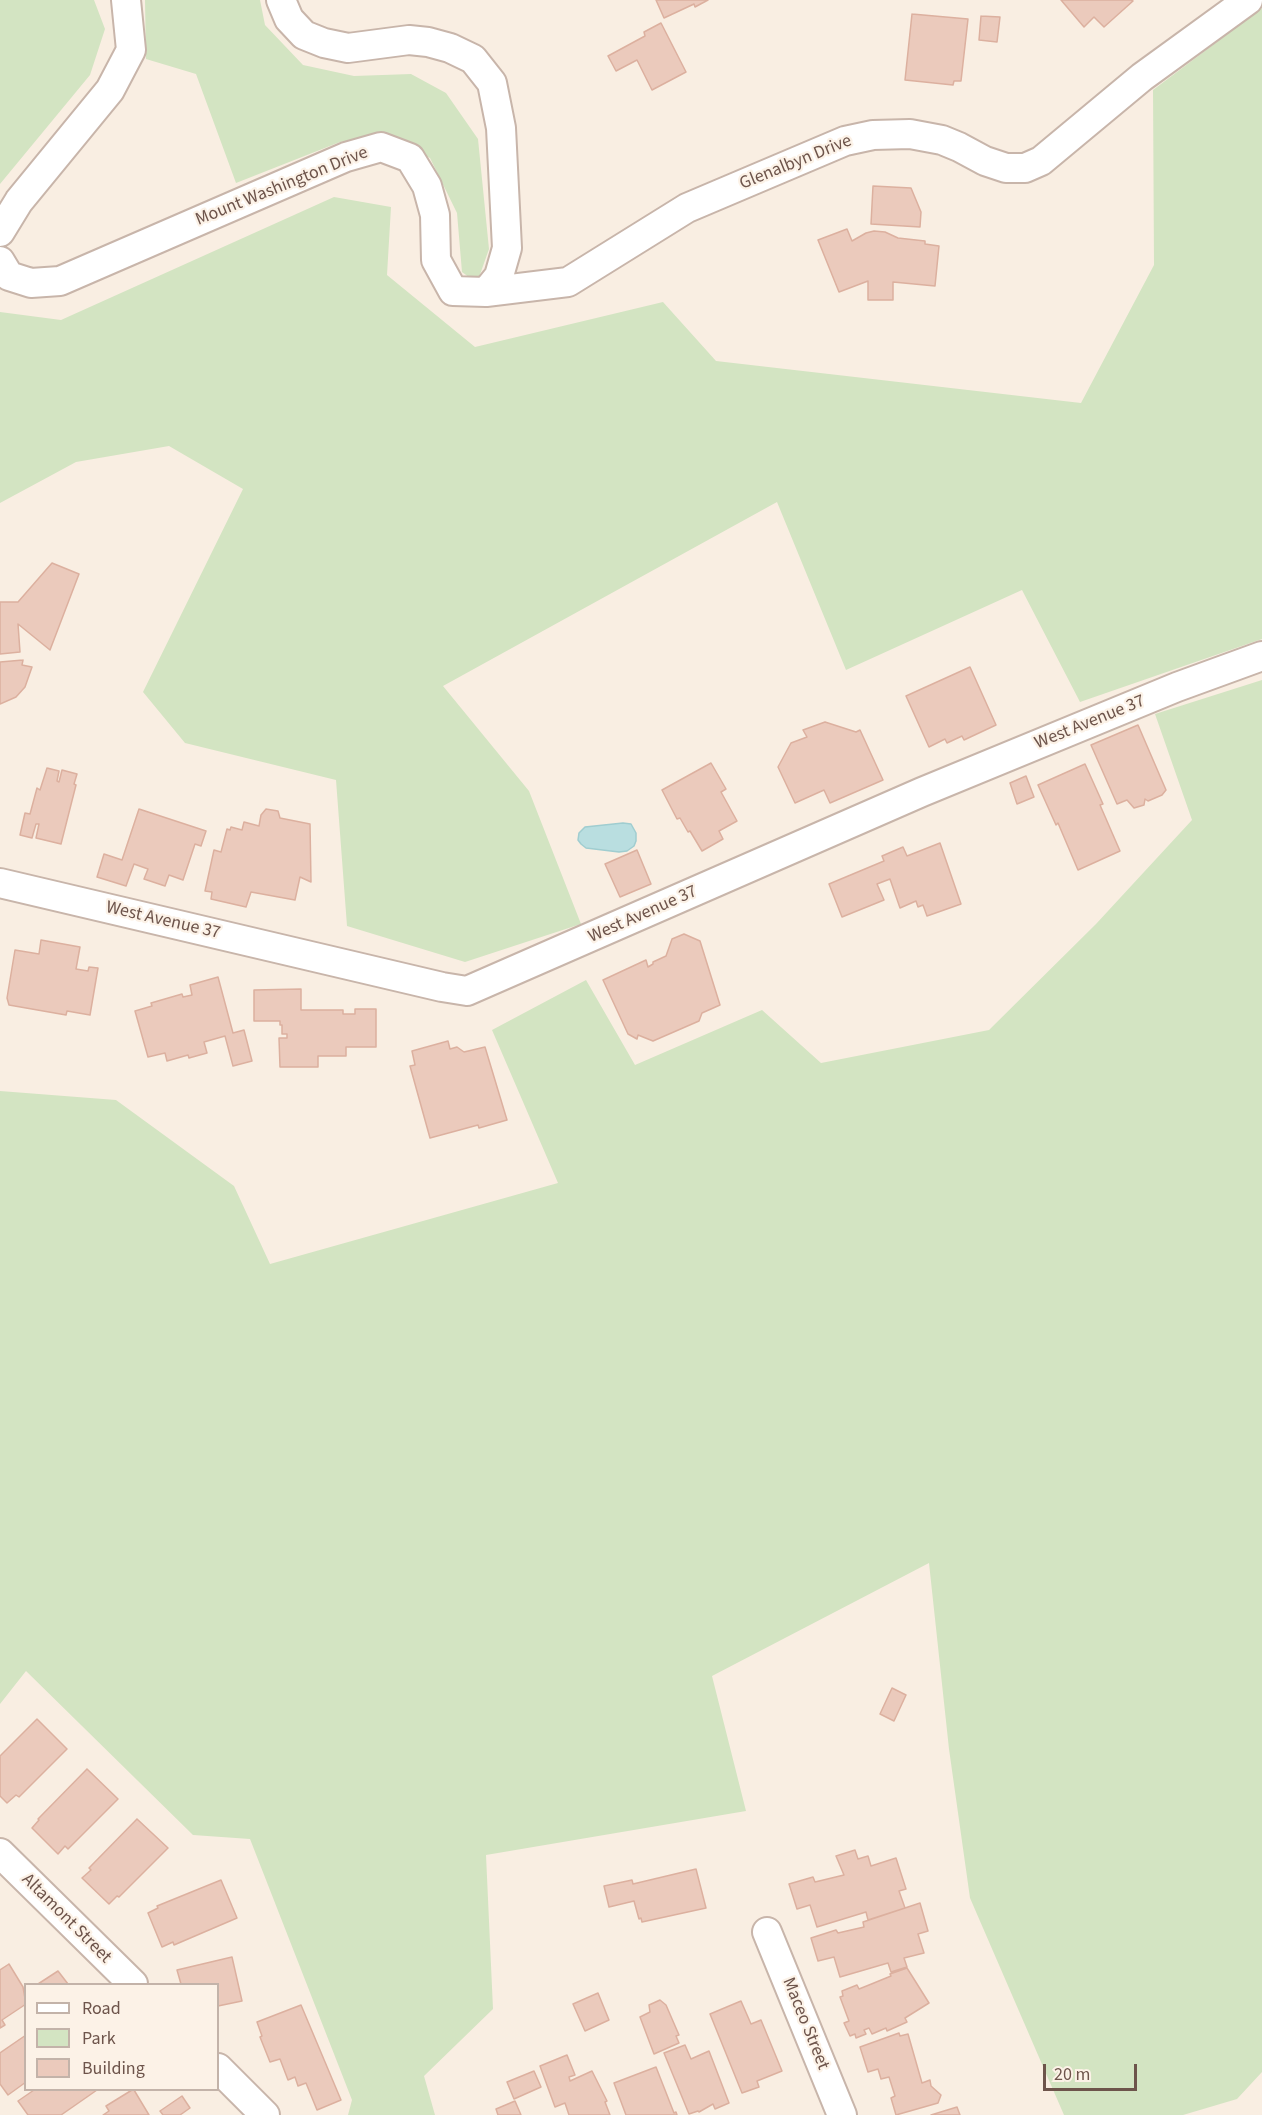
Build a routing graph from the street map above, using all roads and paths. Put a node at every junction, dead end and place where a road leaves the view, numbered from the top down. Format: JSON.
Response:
{"nodes":[{"id":1,"x":126,"y":0,"type":"edge"},
{"id":2,"x":281,"y":0,"type":"edge"},
{"id":3,"x":1248,"y":0,"type":"edge"},
{"id":4,"x":0,"y":232,"type":"edge"},
{"id":5,"x":0,"y":261,"type":"edge"},
{"id":6,"x":486,"y":292,"type":"junction"},
{"id":7,"x":1262,"y":656,"type":"edge"},
{"id":8,"x":0,"y":883,"type":"edge"},
{"id":9,"x":0,"y":1853,"type":"edge"},
{"id":10,"x":767,"y":1932,"type":"dead end"},
{"id":11,"x":132,"y":1983,"type":"edge"},
{"id":12,"x":219,"y":2069,"type":"edge"},
{"id":13,"x":265,"y":2115,"type":"edge"},
{"id":14,"x":842,"y":2115,"type":"edge"}],
"edges":[{"from":1,"to":4,"type":"street"},
{"from":2,"to":6,"type":"street"},
{"from":3,"to":6,"type":"street","name":"Glenalbyn Drive"},
{"from":5,"to":6,"type":"street","name":"Mount Washington Drive"},
{"from":7,"to":8,"type":"street","name":"West Avenue 37"},
{"from":9,"to":11,"type":"street","name":"Altamont Street"},
{"from":10,"to":14,"type":"street","name":"Maceo Street"},
{"from":12,"to":13,"type":"street"}]}
